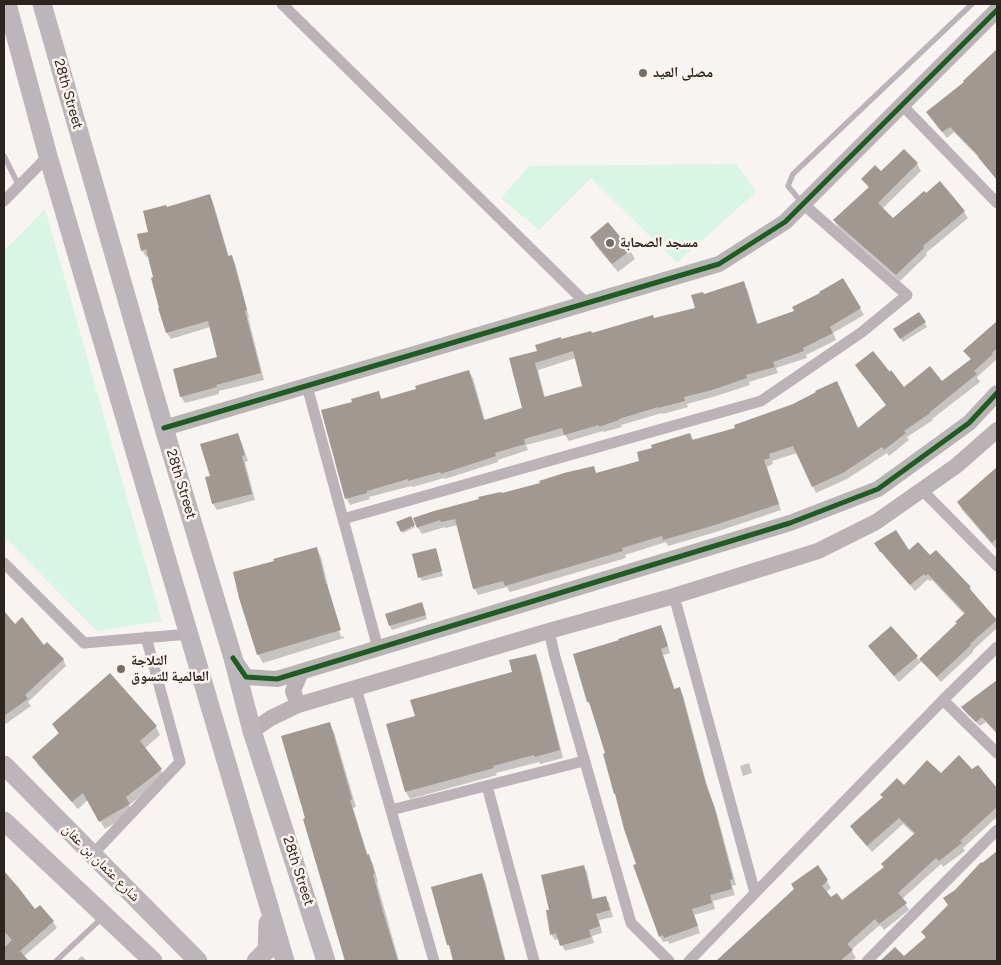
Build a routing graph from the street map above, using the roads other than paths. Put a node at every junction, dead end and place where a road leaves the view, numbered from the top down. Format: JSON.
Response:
{"nodes":[{"id":1,"x":7,"y":4,"type":"edge"},
{"id":2,"x":42,"y":4,"type":"edge"},
{"id":3,"x":282,"y":4,"type":"edge"},
{"id":4,"x":972,"y":4,"type":"edge"},
{"id":5,"x":997,"y":10,"type":"edge"},
{"id":6,"x":902,"y":105,"type":"junction"},
{"id":7,"x":4,"y":156,"type":"edge"},
{"id":8,"x":48,"y":156,"type":"junction"},
{"id":9,"x":19,"y":186,"type":"junction"},
{"id":10,"x":4,"y":201,"type":"edge"},
{"id":11,"x":997,"y":203,"type":"edge"},
{"id":12,"x":803,"y":204,"type":"junction"},
{"id":13,"x":586,"y":303,"type":"junction"},
{"id":14,"x":307,"y":386,"type":"junction"},
{"id":15,"x":997,"y":393,"type":"edge"},
{"id":16,"x":164,"y":428,"type":"junction"},
{"id":17,"x":997,"y":430,"type":"edge"},
{"id":18,"x":922,"y":490,"type":"junction"},
{"id":19,"x":343,"y":519,"type":"junction"},
{"id":20,"x":4,"y":563,"type":"edge"},
{"id":21,"x":997,"y":566,"type":"edge"},
{"id":22,"x":674,"y":596,"type":"junction"},
{"id":23,"x":549,"y":631,"type":"junction"},
{"id":24,"x":189,"y":634,"type":"junction"},
{"id":25,"x":146,"y":637,"type":"junction"},
{"id":26,"x":997,"y":646,"type":"edge"},
{"id":27,"x":378,"y":648,"type":"junction"},
{"id":28,"x":233,"y":658,"type":"junction"},
{"id":29,"x":301,"y":672,"type":"junction"},
{"id":30,"x":356,"y":688,"type":"junction"},
{"id":31,"x":943,"y":700,"type":"junction"},
{"id":32,"x":298,"y":705,"type":"junction"},
{"id":33,"x":252,"y":731,"type":"junction"},
{"id":34,"x":997,"y":753,"type":"edge"},
{"id":35,"x":584,"y":761,"type":"junction"},
{"id":36,"x":4,"y":765,"type":"edge"},
{"id":37,"x":487,"y":786,"type":"junction"},
{"id":38,"x":391,"y":810,"type":"junction"},
{"id":39,"x":4,"y":821,"type":"edge"},
{"id":40,"x":997,"y":830,"type":"edge"},
{"id":41,"x":92,"y":855,"type":"junction"},
{"id":42,"x":755,"y":893,"type":"junction"},
{"id":43,"x":268,"y":905,"type":"junction"},
{"id":44,"x":104,"y":915,"type":"junction"},
{"id":45,"x":56,"y":961,"type":"edge"},
{"id":46,"x":153,"y":961,"type":"edge"},
{"id":47,"x":198,"y":961,"type":"edge"},
{"id":48,"x":256,"y":961,"type":"edge"},
{"id":49,"x":285,"y":961,"type":"edge"},
{"id":50,"x":326,"y":961,"type":"edge"},
{"id":51,"x":434,"y":961,"type":"edge"},
{"id":52,"x":534,"y":961,"type":"edge"},
{"id":53,"x":669,"y":961,"type":"edge"},
{"id":54,"x":689,"y":961,"type":"edge"},
{"id":55,"x":867,"y":961,"type":"edge"}],
"edges":[{"from":1,"to":8,"type":"main road"},
{"from":2,"to":16,"type":"main road","name":"28th Street"},
{"from":3,"to":13,"type":"street"},
{"from":4,"to":12,"type":"lane"},
{"from":5,"to":6,"type":"street"},
{"from":6,"to":11,"type":"street"},
{"from":6,"to":12,"type":"street"},
{"from":7,"to":9,"type":"lane"},
{"from":8,"to":9,"type":"street"},
{"from":8,"to":24,"type":"main road"},
{"from":9,"to":10,"type":"street"},
{"from":12,"to":13,"type":"street"},
{"from":12,"to":19,"type":"street"},
{"from":13,"to":14,"type":"street"},
{"from":14,"to":16,"type":"street"},
{"from":14,"to":19,"type":"street"},
{"from":15,"to":27,"type":"street"},
{"from":16,"to":28,"type":"main road","name":"28th Street"},
{"from":17,"to":18,"type":"street"},
{"from":18,"to":21,"type":"street"},
{"from":18,"to":22,"type":"street"},
{"from":19,"to":27,"type":"street"},
{"from":20,"to":25,"type":"street"},
{"from":22,"to":23,"type":"street"},
{"from":22,"to":42,"type":"street"},
{"from":23,"to":30,"type":"street"},
{"from":23,"to":35,"type":"street"},
{"from":24,"to":25,"type":"street"},
{"from":24,"to":43,"type":"main road"},
{"from":25,"to":41,"type":"street"},
{"from":26,"to":31,"type":"street"},
{"from":27,"to":29,"type":"street"},
{"from":28,"to":29,"type":"street"},
{"from":28,"to":33,"type":"main road","name":"28th Street"},
{"from":29,"to":32,"type":"street"},
{"from":30,"to":32,"type":"street"},
{"from":30,"to":38,"type":"street"},
{"from":31,"to":34,"type":"street"},
{"from":31,"to":42,"type":"street"},
{"from":32,"to":33,"type":"street"},
{"from":33,"to":50,"type":"main road","name":"28th Street"},
{"from":35,"to":37,"type":"street"},
{"from":35,"to":53,"type":"street"},
{"from":36,"to":41,"type":"main road","name":"شارع عثمان بن عفان"},
{"from":37,"to":38,"type":"street"},
{"from":37,"to":52,"type":"street"},
{"from":38,"to":51,"type":"street"},
{"from":39,"to":44,"type":"main road"},
{"from":40,"to":55,"type":"street"},
{"from":41,"to":47,"type":"main road","name":"شارع عثمان بن عفان"},
{"from":42,"to":54,"type":"street"},
{"from":43,"to":48,"type":"main road"},
{"from":43,"to":49,"type":"main road"},
{"from":44,"to":45,"type":"lane"},
{"from":44,"to":46,"type":"main road"}]}
